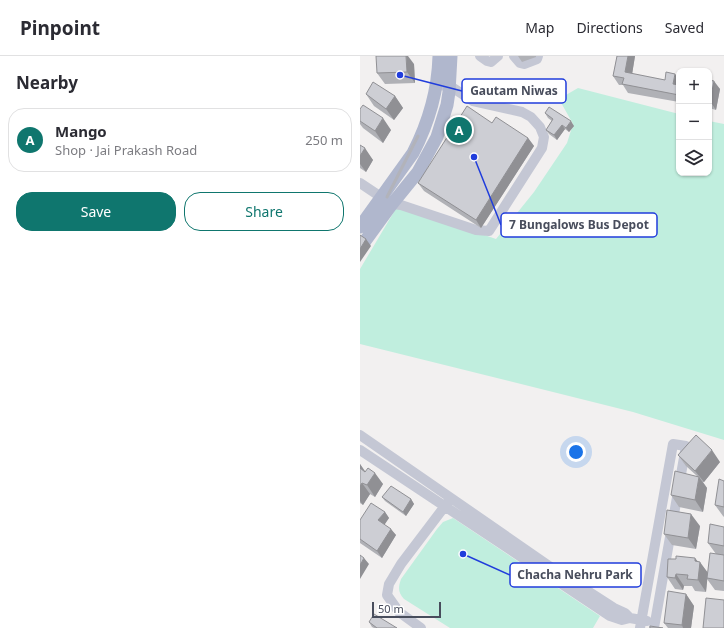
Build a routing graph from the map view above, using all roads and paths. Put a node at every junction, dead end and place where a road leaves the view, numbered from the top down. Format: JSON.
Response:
{"nodes":[{"id":1,"x":439,"y":56,"type":"edge"},
{"id":2,"x":451,"y":56,"type":"edge"},
{"id":3,"x":480,"y":56,"type":"edge"},
{"id":4,"x":498,"y":56,"type":"edge"},
{"id":5,"x":514,"y":56,"type":"edge"},
{"id":6,"x":538,"y":56,"type":"edge"},
{"id":7,"x":443,"y":85,"type":"junction"},
{"id":8,"x":360,"y":184,"type":"edge"},
{"id":9,"x":381,"y":197,"type":"junction"},
{"id":10,"x":392,"y":204,"type":"junction"},
{"id":11,"x":360,"y":227,"type":"edge"},
{"id":12,"x":360,"y":248,"type":"edge"},
{"id":13,"x":360,"y":436,"type":"edge"},
{"id":14,"x":360,"y":450,"type":"edge"},
{"id":15,"x":451,"y":498,"type":"junction"},
{"id":16,"x":445,"y":507,"type":"junction"},
{"id":17,"x":630,"y":618,"type":"junction"},
{"id":18,"x":641,"y":624,"type":"edge"},
{"id":19,"x":654,"y":625,"type":"edge"},
{"id":20,"x":421,"y":628,"type":"edge"}],
"edges":[{"from":1,"to":7,"type":"main road"},
{"from":2,"to":7,"type":"main road"},
{"from":3,"to":4,"type":"street"},
{"from":5,"to":6,"type":"street"},
{"from":7,"to":9,"type":"main road"},
{"from":7,"to":10,"type":"main road"},
{"from":7,"to":10,"type":"street"},
{"from":8,"to":9,"type":"street"},
{"from":9,"to":11,"type":"main road"},
{"from":10,"to":12,"type":"main road"},
{"from":13,"to":15,"type":"street"},
{"from":14,"to":16,"type":"street"},
{"from":15,"to":16,"type":"street"},
{"from":15,"to":17,"type":"street"},
{"from":16,"to":17,"type":"street"},
{"from":16,"to":20,"type":"street"},
{"from":17,"to":18,"type":"street"},
{"from":18,"to":19,"type":"street"},
{"from":18,"to":19,"type":"street"}]}
